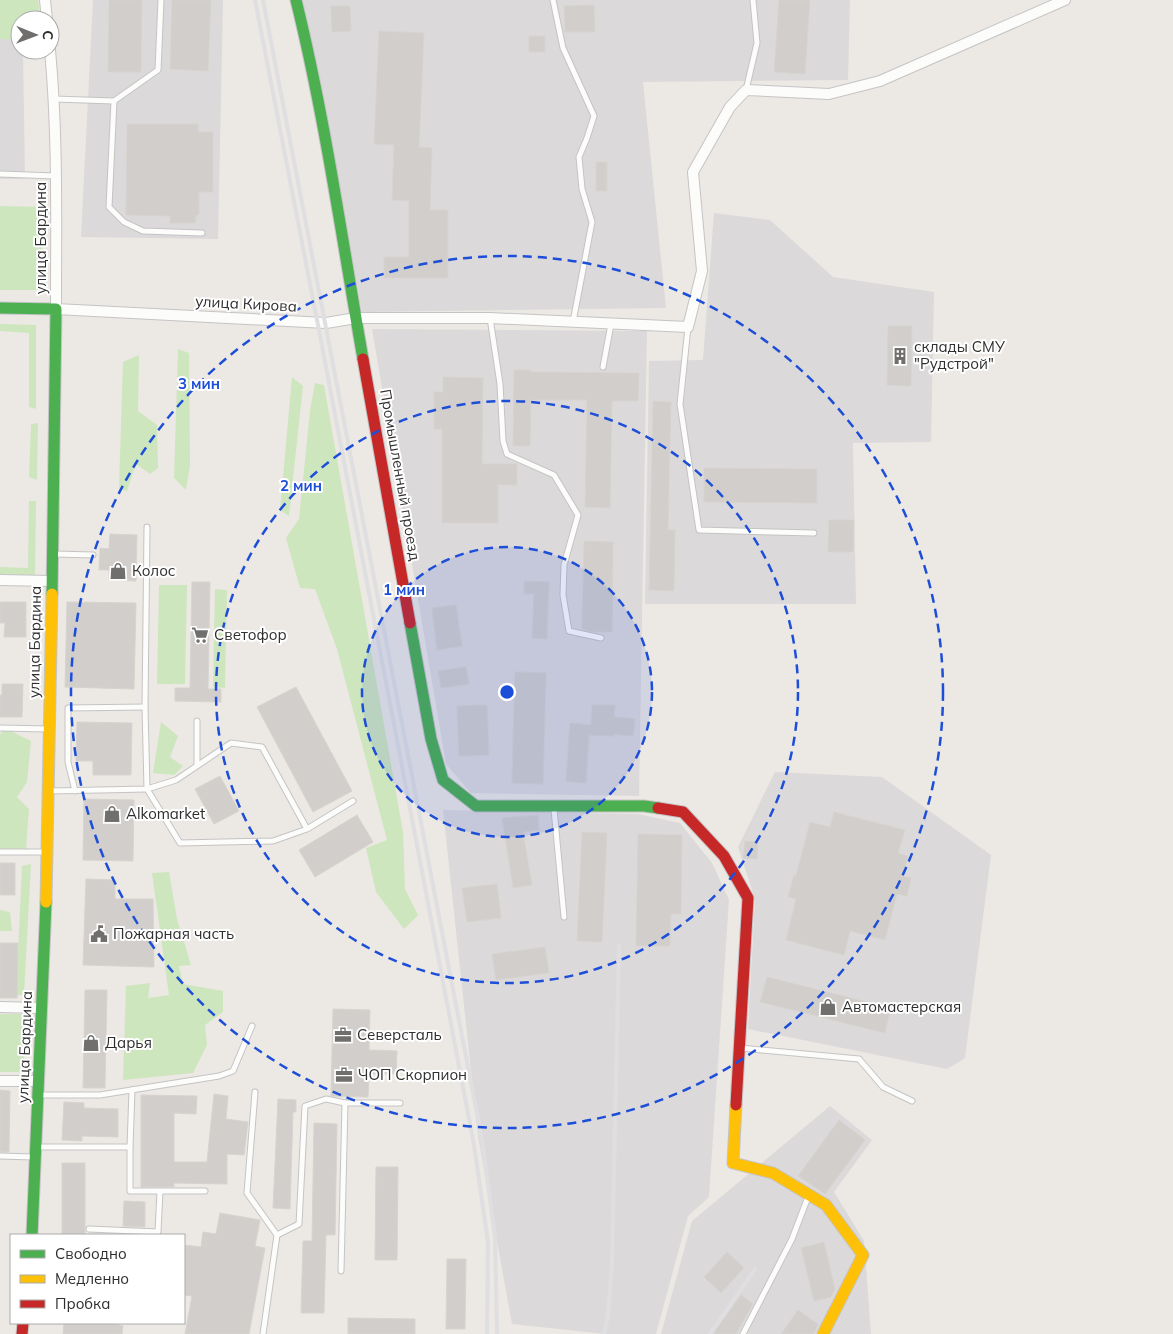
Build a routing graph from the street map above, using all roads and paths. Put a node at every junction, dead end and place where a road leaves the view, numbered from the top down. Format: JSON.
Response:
{"nodes":[{"id":1,"x":161,"y":0,"type":"edge"},
{"id":2,"x":296,"y":0,"type":"edge"},
{"id":3,"x":554,"y":0,"type":"edge"},
{"id":4,"x":753,"y":0,"type":"edge"},
{"id":5,"x":1065,"y":0,"type":"edge"},
{"id":6,"x":51,"y":60,"type":"edge"},
{"id":7,"x":746,"y":90,"type":"junction"},
{"id":8,"x":54,"y":99,"type":"junction"},
{"id":9,"x":114,"y":101,"type":"junction"},
{"id":10,"x":0,"y":174,"type":"edge"},
{"id":11,"x":56,"y":176,"type":"junction"},
{"id":12,"x":202,"y":233,"type":"dead end"},
{"id":13,"x":0,"y":308,"type":"edge"},
{"id":14,"x":56,"y":309,"type":"junction"},
{"id":15,"x":356,"y":318,"type":"junction"},
{"id":16,"x":490,"y":318,"type":"junction"},
{"id":17,"x":573,"y":322,"type":"junction"},
{"id":18,"x":611,"y":324,"type":"junction"},
{"id":19,"x":688,"y":327,"type":"junction"},
{"id":20,"x":603,"y":367,"type":"dead end"},
{"id":21,"x":146,"y":527,"type":"dead end"},
{"id":22,"x":814,"y":533,"type":"dead end"},
{"id":23,"x":52,"y":554,"type":"junction"},
{"id":24,"x":93,"y":555,"type":"dead end"},
{"id":25,"x":0,"y":580,"type":"edge"},
{"id":26,"x":52,"y":581,"type":"junction"},
{"id":27,"x":601,"y":638,"type":"dead end"},
{"id":28,"x":145,"y":707,"type":"junction"},
{"id":29,"x":197,"y":722,"type":"dead end"},
{"id":30,"x":0,"y":728,"type":"edge"},
{"id":31,"x":49,"y":729,"type":"junction"},
{"id":32,"x":197,"y":765,"type":"junction"},
{"id":33,"x":147,"y":789,"type":"junction"},
{"id":34,"x":75,"y":790,"type":"junction"},
{"id":35,"x":48,"y":791,"type":"junction"},
{"id":36,"x":353,"y":801,"type":"dead end"},
{"id":37,"x":554,"y":806,"type":"junction"},
{"id":38,"x":307,"y":829,"type":"junction"},
{"id":39,"x":0,"y":852,"type":"edge"},
{"id":40,"x":46,"y":852,"type":"junction"},
{"id":41,"x":564,"y":917,"type":"dead end"},
{"id":42,"x":0,"y":1007,"type":"edge"},
{"id":43,"x":42,"y":1008,"type":"junction"},
{"id":44,"x":252,"y":1026,"type":"dead end"},
{"id":45,"x":740,"y":1048,"type":"junction"},
{"id":46,"x":0,"y":1081,"type":"edge"},
{"id":47,"x":39,"y":1081,"type":"junction"},
{"id":48,"x":132,"y":1090,"type":"junction"},
{"id":49,"x":255,"y":1092,"type":"dead end"},
{"id":50,"x":38,"y":1095,"type":"junction"},
{"id":51,"x":912,"y":1101,"type":"dead end"},
{"id":52,"x":345,"y":1103,"type":"junction"},
{"id":53,"x":400,"y":1103,"type":"dead end"},
{"id":54,"x":130,"y":1147,"type":"junction"},
{"id":55,"x":37,"y":1152,"type":"junction"},
{"id":56,"x":0,"y":1156,"type":"edge"},
{"id":57,"x":160,"y":1191,"type":"junction"},
{"id":58,"x":205,"y":1191,"type":"dead end"},
{"id":59,"x":808,"y":1196,"type":"junction"},
{"id":60,"x":89,"y":1229,"type":"dead end"},
{"id":61,"x":32,"y":1234,"type":"edge"},
{"id":62,"x":277,"y":1234,"type":"junction"},
{"id":63,"x":341,"y":1271,"type":"dead end"},
{"id":64,"x":263,"y":1334,"type":"edge"},
{"id":65,"x":743,"y":1334,"type":"edge"},
{"id":66,"x":823,"y":1334,"type":"edge"}],
"edges":[{"from":1,"to":9,"type":"lane"},
{"from":2,"to":15,"type":"street","name":"Промышленный проезд"},
{"from":3,"to":17,"type":"lane"},
{"from":4,"to":7,"type":"lane"},
{"from":5,"to":7,"type":"street"},
{"from":6,"to":8,"type":"street","name":"улица Бардина"},
{"from":7,"to":19,"type":"street"},
{"from":8,"to":9,"type":"lane"},
{"from":8,"to":11,"type":"street","name":"улица Бардина"},
{"from":9,"to":12,"type":"lane"},
{"from":10,"to":11,"type":"lane"},
{"from":11,"to":14,"type":"street","name":"улица Бардина"},
{"from":13,"to":14,"type":"street","name":"улица Кирова"},
{"from":14,"to":15,"type":"street","name":"улица Кирова"},
{"from":14,"to":23,"type":"street","name":"улица Бардина"},
{"from":15,"to":16,"type":"street","name":"улица Кирова"},
{"from":15,"to":37,"type":"street","name":"Промышленный проезд"},
{"from":16,"to":17,"type":"street","name":"улица Кирова"},
{"from":16,"to":27,"type":"lane"},
{"from":17,"to":18,"type":"street","name":"улица Кирова"},
{"from":18,"to":19,"type":"street","name":"улица Кирова"},
{"from":18,"to":20,"type":"lane"},
{"from":19,"to":22,"type":"lane"},
{"from":21,"to":28,"type":"lane"},
{"from":23,"to":24,"type":"lane"},
{"from":23,"to":26,"type":"street","name":"улица Бардина"},
{"from":25,"to":26,"type":"street"},
{"from":26,"to":31,"type":"street","name":"улица Бардина"},
{"from":28,"to":33,"type":"lane"},
{"from":28,"to":34,"type":"lane"},
{"from":29,"to":32,"type":"lane"},
{"from":30,"to":31,"type":"lane"},
{"from":31,"to":35,"type":"street","name":"улица Бардина"},
{"from":32,"to":33,"type":"lane"},
{"from":32,"to":38,"type":"lane"},
{"from":33,"to":34,"type":"lane"},
{"from":33,"to":38,"type":"lane"},
{"from":34,"to":35,"type":"lane"},
{"from":35,"to":40,"type":"street","name":"улица Бардина"},
{"from":36,"to":38,"type":"lane"},
{"from":37,"to":41,"type":"lane"},
{"from":37,"to":45,"type":"street","name":"Промышленный проезд"},
{"from":39,"to":40,"type":"lane"},
{"from":40,"to":43,"type":"street","name":"улица Бардина"},
{"from":42,"to":43,"type":"street"},
{"from":43,"to":47,"type":"street","name":"улица Бардина"},
{"from":44,"to":48,"type":"lane"},
{"from":45,"to":51,"type":"lane"},
{"from":45,"to":59,"type":"street","name":"Промышленный проезд"},
{"from":46,"to":47,"type":"street"},
{"from":47,"to":50,"type":"street","name":"улица Бардина"},
{"from":48,"to":50,"type":"lane"},
{"from":48,"to":54,"type":"lane"},
{"from":49,"to":62,"type":"lane"},
{"from":50,"to":55,"type":"street","name":"улица Бардина"},
{"from":52,"to":53,"type":"lane"},
{"from":52,"to":62,"type":"lane"},
{"from":52,"to":63,"type":"lane"},
{"from":54,"to":55,"type":"lane"},
{"from":54,"to":57,"type":"lane"},
{"from":55,"to":56,"type":"lane"},
{"from":55,"to":61,"type":"street","name":"улица Бардина"},
{"from":57,"to":58,"type":"lane"},
{"from":57,"to":60,"type":"lane"},
{"from":59,"to":65,"type":"lane"},
{"from":59,"to":66,"type":"street"},
{"from":62,"to":64,"type":"lane"}]}
